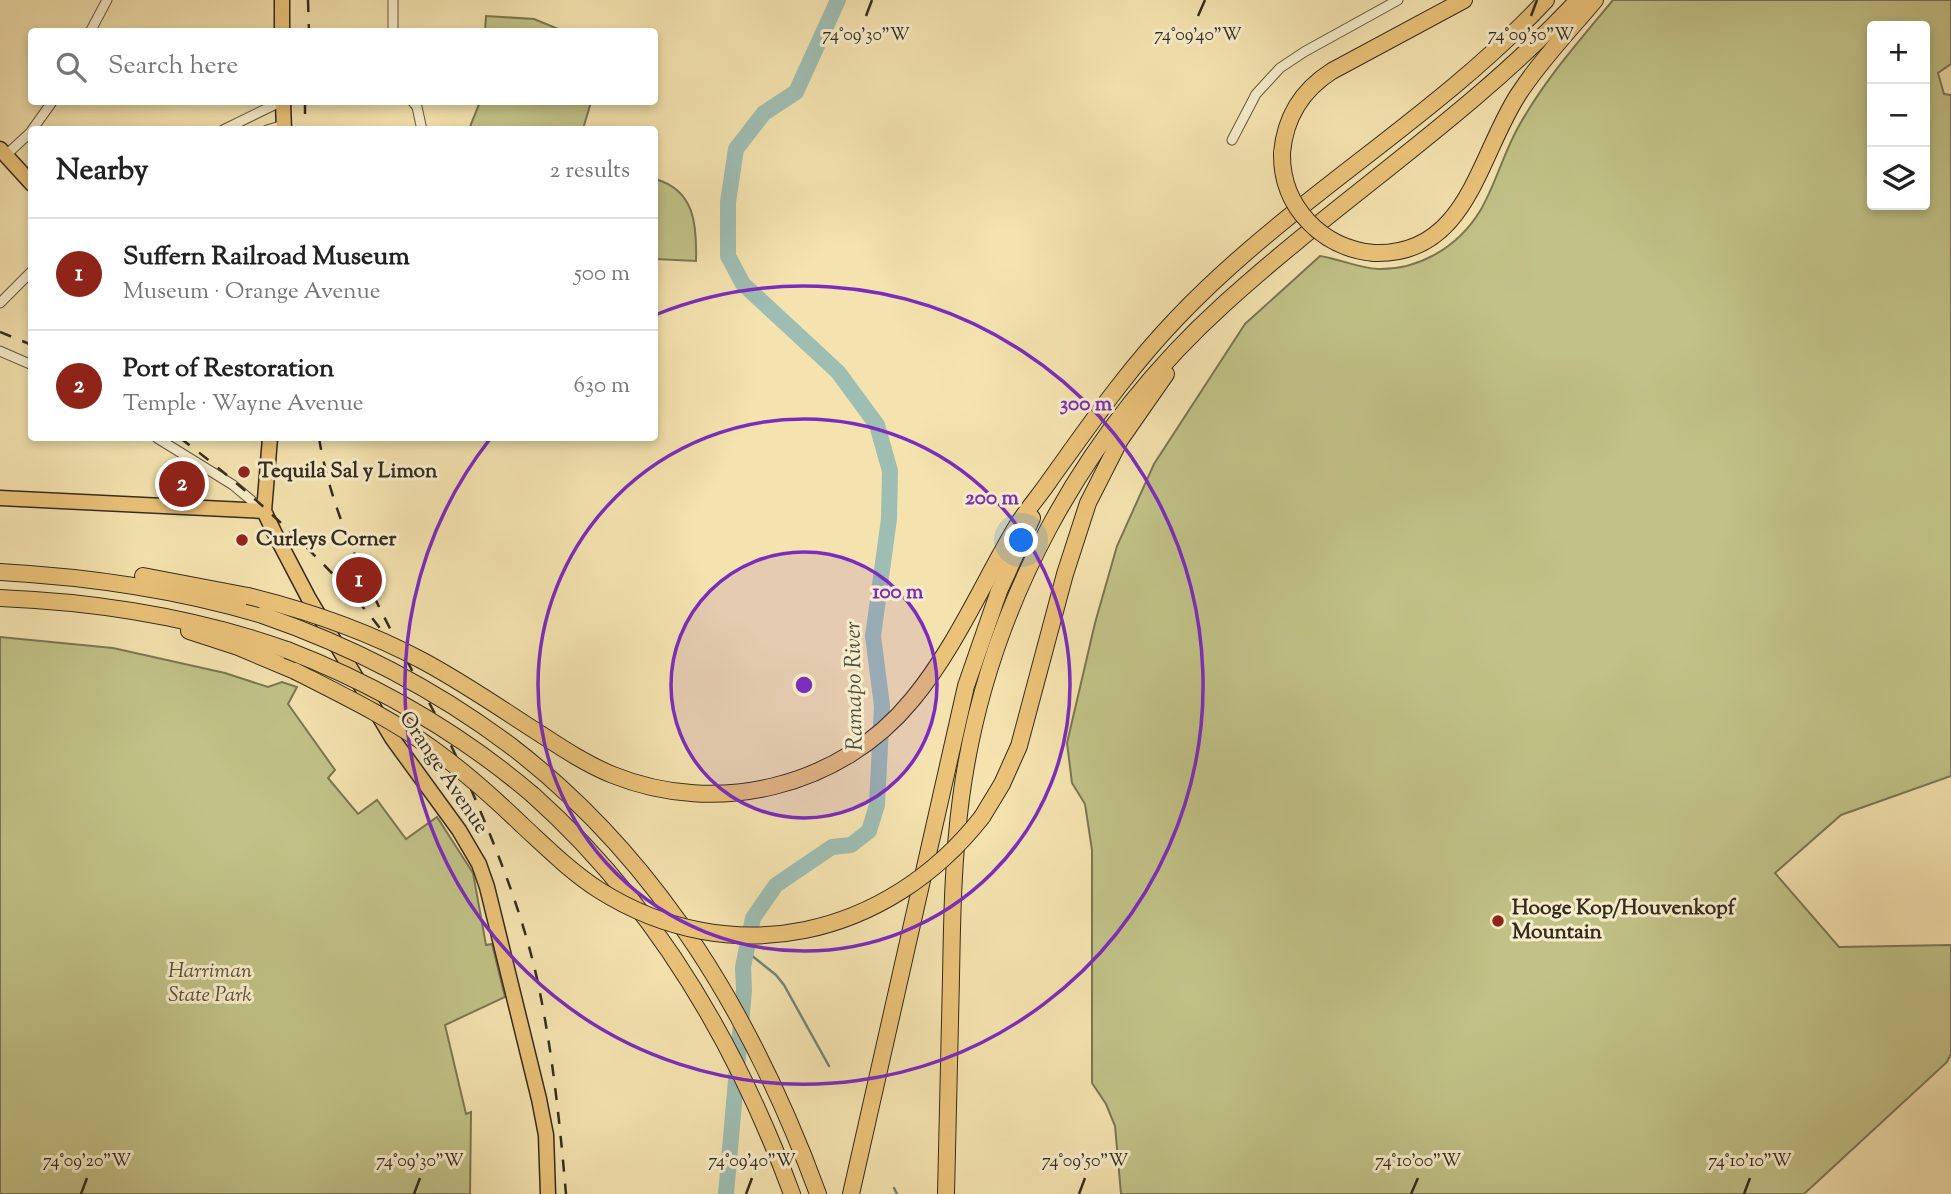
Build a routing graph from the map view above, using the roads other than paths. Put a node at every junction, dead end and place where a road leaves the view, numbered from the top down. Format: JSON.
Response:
{"nodes":[{"id":1,"x":107,"y":0,"type":"edge"},
{"id":2,"x":282,"y":0,"type":"edge"},
{"id":3,"x":393,"y":0,"type":"edge"},
{"id":4,"x":1398,"y":0,"type":"edge"},
{"id":5,"x":1464,"y":0,"type":"edge"},
{"id":6,"x":1546,"y":0,"type":"edge"},
{"id":7,"x":1578,"y":0,"type":"edge"},
{"id":8,"x":1595,"y":0,"type":"edge"},
{"id":9,"x":92,"y":28,"type":"edge"},
{"id":10,"x":282,"y":28,"type":"edge"},
{"id":11,"x":393,"y":28,"type":"edge"},
{"id":12,"x":50,"y":105,"type":"edge"},
{"id":13,"x":415,"y":105,"type":"edge"},
{"id":14,"x":283,"y":114,"type":"edge"},
{"id":15,"x":35,"y":126,"type":"edge"},
{"id":16,"x":238,"y":126,"type":"edge"},
{"id":17,"x":421,"y":126,"type":"edge"},
{"id":18,"x":28,"y":133,"type":"edge"},
{"id":19,"x":1232,"y":140,"type":"dead end"},
{"id":20,"x":3,"y":152,"type":"edge"},
{"id":21,"x":28,"y":180,"type":"edge"},
{"id":22,"x":28,"y":275,"type":"edge"},
{"id":23,"x":0,"y":303,"type":"edge"},
{"id":24,"x":1225,"y":303,"type":"junction"},
{"id":25,"x":0,"y":351,"type":"edge"},
{"id":26,"x":28,"y":363,"type":"edge"},
{"id":27,"x":162,"y":441,"type":"edge"},
{"id":28,"x":270,"y":441,"type":"edge"},
{"id":29,"x":1049,"y":481,"type":"junction"},
{"id":30,"x":0,"y":498,"type":"edge"},
{"id":31,"x":264,"y":511,"type":"junction"},
{"id":32,"x":0,"y":572,"type":"edge"},
{"id":33,"x":18,"y":573,"type":"junction"},
{"id":34,"x":0,"y":598,"type":"edge"},
{"id":35,"x":113,"y":607,"type":"junction"},
{"id":36,"x":949,"y":1055,"type":"junction"},
{"id":37,"x":548,"y":1194,"type":"edge"},
{"id":38,"x":792,"y":1194,"type":"edge"},
{"id":39,"x":818,"y":1194,"type":"edge"},
{"id":40,"x":851,"y":1194,"type":"edge"},
{"id":41,"x":946,"y":1194,"type":"edge"},
{"id":42,"x":957,"y":1194,"type":"edge"}],
"edges":[{"from":1,"to":9,"type":"street"},
{"from":2,"to":10,"type":"main road"},
{"from":3,"to":11,"type":"street"},
{"from":4,"to":19,"type":"street"},
{"from":5,"to":8,"type":"highway","bridge":true},
{"from":6,"to":29,"type":"highway"},
{"from":7,"to":24,"type":"highway"},
{"from":12,"to":15,"type":"street"},
{"from":13,"to":17,"type":"street"},
{"from":14,"to":16,"type":"street"},
{"from":18,"to":20,"type":"street"},
{"from":20,"to":21,"type":"main road"},
{"from":22,"to":23,"type":"street"},
{"from":24,"to":35,"type":"highway","bridge":true},
{"from":24,"to":36,"type":"highway"},
{"from":25,"to":26,"type":"street"},
{"from":27,"to":31,"type":"street"},
{"from":28,"to":31,"type":"main road"},
{"from":29,"to":33,"type":"highway","bridge":true},
{"from":29,"to":40,"type":"highway"},
{"from":30,"to":31,"type":"main road"},
{"from":31,"to":37,"type":"main road","name":"Orange Avenue"},
{"from":32,"to":33,"type":"highway"},
{"from":33,"to":39,"type":"highway","bridge":true},
{"from":34,"to":35,"type":"highway"},
{"from":35,"to":38,"type":"highway","bridge":true},
{"from":36,"to":41,"type":"highway"},
{"from":36,"to":42,"type":"highway"}]}
